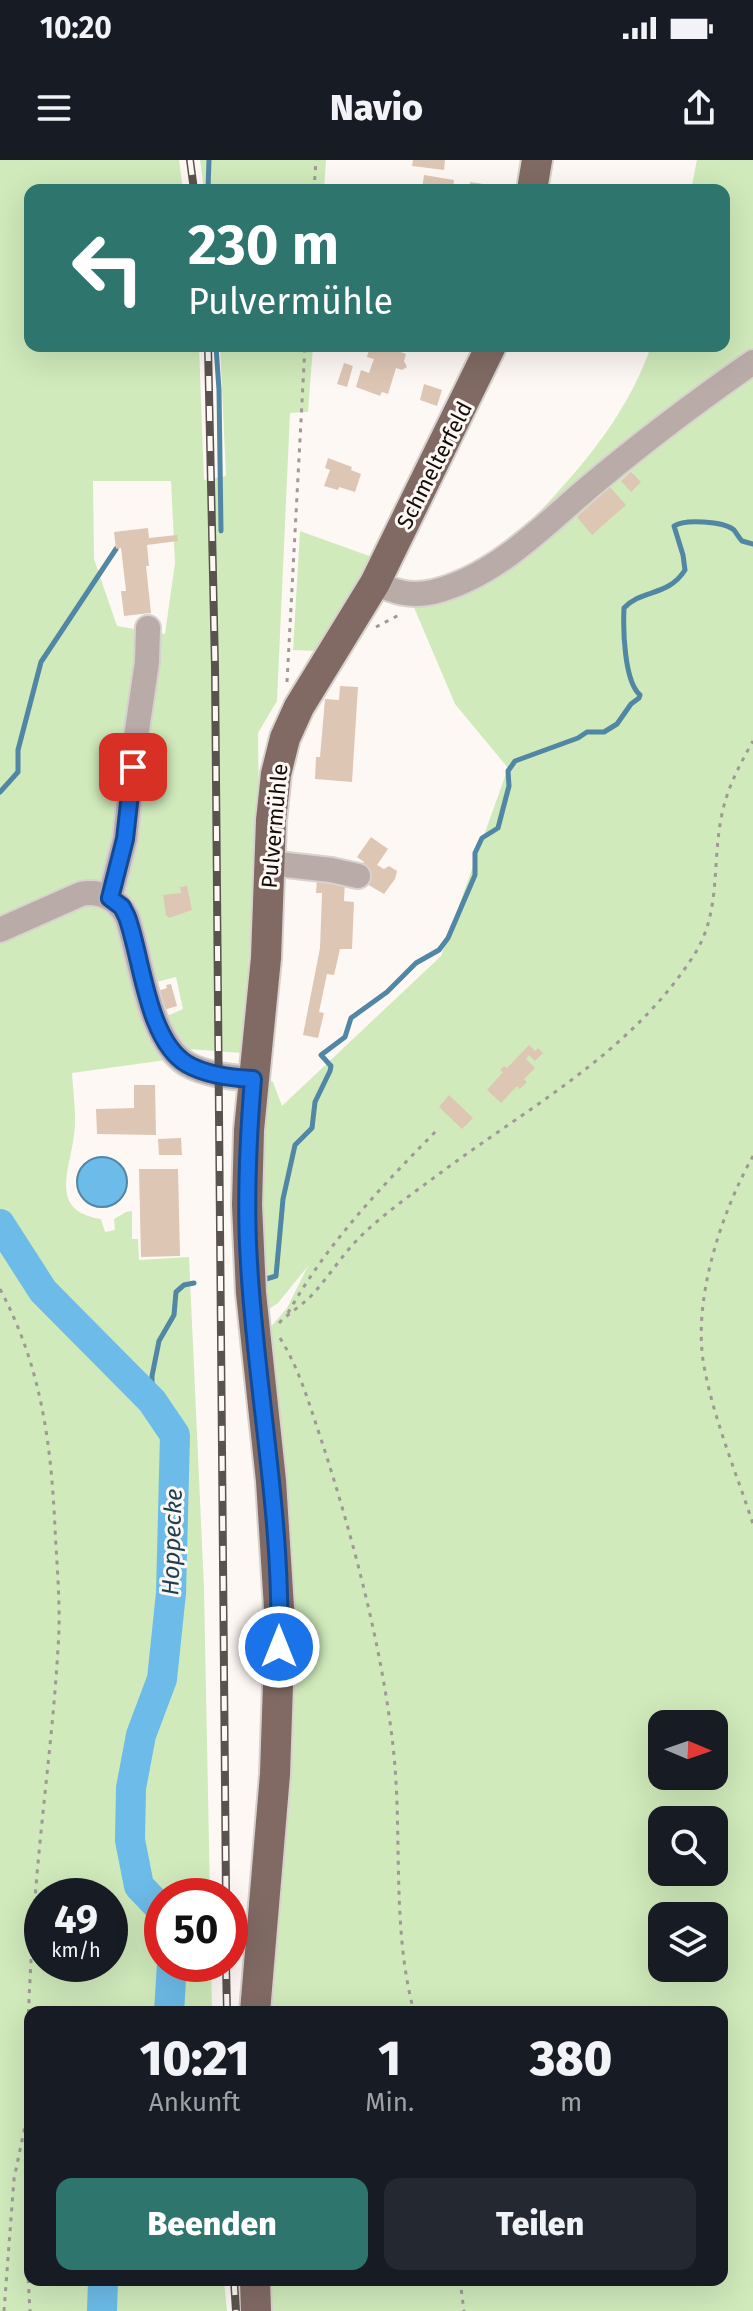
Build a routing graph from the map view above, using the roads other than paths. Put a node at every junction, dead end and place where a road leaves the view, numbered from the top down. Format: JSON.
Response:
{"nodes":[{"id":1,"x":537,"y":160,"type":"edge"},
{"id":2,"x":533,"y":184,"type":"edge"},
{"id":3,"x":488,"y":352,"type":"edge"},
{"id":4,"x":753,"y":362,"type":"edge"},
{"id":5,"x":375,"y":583,"type":"junction"},
{"id":6,"x":148,"y":628,"type":"dead end"},
{"id":7,"x":269,"y":863,"type":"junction"},
{"id":8,"x":358,"y":876,"type":"dead end"},
{"id":9,"x":110,"y":898,"type":"junction"},
{"id":10,"x":0,"y":930,"type":"edge"},
{"id":11,"x":253,"y":1079,"type":"junction"},
{"id":12,"x":256,"y":2006,"type":"edge"},
{"id":13,"x":255,"y":2286,"type":"edge"},
{"id":14,"x":256,"y":2311,"type":"edge"}],
"edges":[{"from":1,"to":2,"type":"main road"},
{"from":3,"to":5,"type":"main road","name":"Schmelterfeld"},
{"from":4,"to":5,"type":"street"},
{"from":5,"to":7,"type":"main road","name":"Pulvermühle"},
{"from":6,"to":9,"type":"street"},
{"from":7,"to":8,"type":"street"},
{"from":7,"to":11,"type":"main road","name":"Pulvermühle"},
{"from":9,"to":10,"type":"street"},
{"from":9,"to":11,"type":"street"},
{"from":11,"to":12,"type":"main road","name":"Pulvermühle"},
{"from":13,"to":14,"type":"main road"}]}
